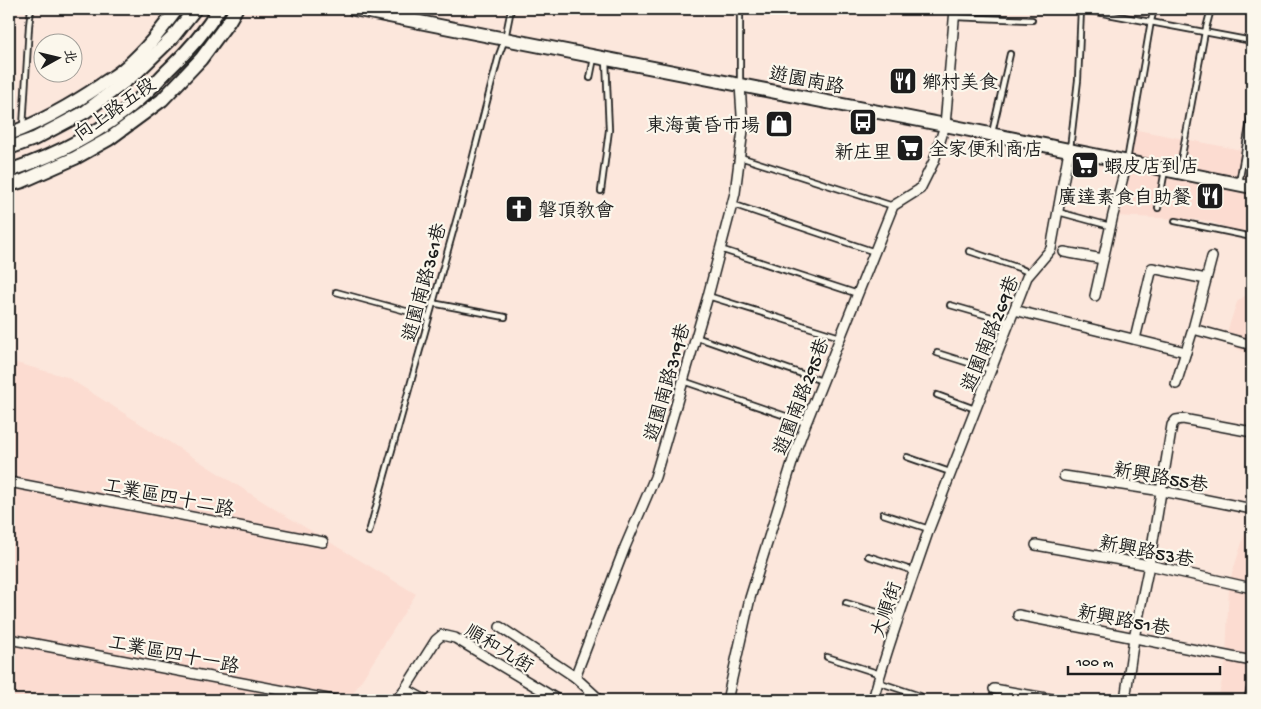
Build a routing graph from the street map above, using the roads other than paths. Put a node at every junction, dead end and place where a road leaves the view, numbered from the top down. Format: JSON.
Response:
{"nodes":[{"id":1,"x":31,"y":9,"type":"edge"},
{"id":2,"x":177,"y":9,"type":"edge"},
{"id":3,"x":195,"y":9,"type":"edge"},
{"id":4,"x":219,"y":9,"type":"edge"},
{"id":5,"x":236,"y":9,"type":"edge"},
{"id":6,"x":354,"y":9,"type":"edge"},
{"id":7,"x":511,"y":9,"type":"edge"},
{"id":8,"x":740,"y":9,"type":"edge"},
{"id":9,"x":1081,"y":9,"type":"edge"},
{"id":10,"x":1154,"y":9,"type":"edge"},
{"id":11,"x":1211,"y":9,"type":"edge"},
{"id":12,"x":401,"y":13,"type":"edge"},
{"id":13,"x":954,"y":13,"type":"edge"},
{"id":14,"x":1032,"y":20,"type":"dead end"},
{"id":15,"x":1151,"y":21,"type":"junction"},
{"id":16,"x":1205,"y":32,"type":"junction"},
{"id":17,"x":505,"y":40,"type":"junction"},
{"id":18,"x":1252,"y":41,"type":"edge"},
{"id":19,"x":1010,"y":54,"type":"dead end"},
{"id":20,"x":600,"y":58,"type":"junction"},
{"id":21,"x":590,"y":78,"type":"dead end"},
{"id":22,"x":740,"y":85,"type":"junction"},
{"id":23,"x":1252,"y":110,"type":"edge"},
{"id":24,"x":945,"y":125,"type":"junction"},
{"id":25,"x":23,"y":129,"type":"junction"},
{"id":26,"x":9,"y":134,"type":"edge"},
{"id":27,"x":992,"y":134,"type":"junction"},
{"id":28,"x":9,"y":148,"type":"edge"},
{"id":29,"x":1070,"y":150,"type":"junction"},
{"id":30,"x":740,"y":157,"type":"junction"},
{"id":31,"x":1127,"y":162,"type":"junction"},
{"id":32,"x":1165,"y":170,"type":"junction"},
{"id":33,"x":9,"y":171,"type":"edge"},
{"id":34,"x":1178,"y":172,"type":"junction"},
{"id":35,"x":1239,"y":184,"type":"junction"},
{"id":36,"x":9,"y":185,"type":"edge"},
{"id":37,"x":1252,"y":187,"type":"edge"},
{"id":38,"x":601,"y":191,"type":"dead end"},
{"id":39,"x":732,"y":204,"type":"junction"},
{"id":40,"x":893,"y":206,"type":"junction"},
{"id":41,"x":1158,"y":208,"type":"dead end"},
{"id":42,"x":1058,"y":212,"type":"junction"},
{"id":43,"x":1175,"y":221,"type":"dead end"},
{"id":44,"x":1111,"y":226,"type":"junction"},
{"id":45,"x":1252,"y":237,"type":"edge"},
{"id":46,"x":720,"y":249,"type":"junction"},
{"id":47,"x":969,"y":251,"type":"dead end"},
{"id":48,"x":875,"y":252,"type":"junction"},
{"id":49,"x":1064,"y":252,"type":"dead end"},
{"id":50,"x":1212,"y":257,"type":"dead end"},
{"id":51,"x":1103,"y":259,"type":"junction"},
{"id":52,"x":1030,"y":273,"type":"junction"},
{"id":53,"x":1206,"y":279,"type":"junction"},
{"id":54,"x":336,"y":292,"type":"dead end"},
{"id":55,"x":858,"y":294,"type":"junction"},
{"id":56,"x":708,"y":296,"type":"junction"},
{"id":57,"x":1095,"y":296,"type":"dead end"},
{"id":58,"x":432,"y":303,"type":"junction"},
{"id":59,"x":950,"y":306,"type":"dead end"},
{"id":60,"x":1014,"y":310,"type":"junction"},
{"id":61,"x":505,"y":316,"type":"dead end"},
{"id":62,"x":428,"y":317,"type":"junction"},
{"id":63,"x":1010,"y":322,"type":"junction"},
{"id":64,"x":1193,"y":329,"type":"junction"},
{"id":65,"x":696,"y":337,"type":"junction"},
{"id":66,"x":840,"y":337,"type":"junction"},
{"id":67,"x":1135,"y":339,"type":"junction"},
{"id":68,"x":1252,"y":345,"type":"edge"},
{"id":69,"x":1186,"y":352,"type":"junction"},
{"id":70,"x":937,"y":354,"type":"dead end"},
{"id":71,"x":991,"y":370,"type":"junction"},
{"id":72,"x":683,"y":380,"type":"junction"},
{"id":73,"x":823,"y":381,"type":"junction"},
{"id":74,"x":1176,"y":384,"type":"dead end"},
{"id":75,"x":937,"y":395,"type":"dead end"},
{"id":76,"x":976,"y":409,"type":"junction"},
{"id":77,"x":806,"y":423,"type":"junction"},
{"id":78,"x":1252,"y":432,"type":"edge"},
{"id":79,"x":907,"y":457,"type":"dead end"},
{"id":80,"x":950,"y":472,"type":"junction"},
{"id":81,"x":1064,"y":476,"type":"dead end"},
{"id":82,"x":9,"y":482,"type":"edge"},
{"id":83,"x":1162,"y":491,"type":"junction"},
{"id":84,"x":1252,"y":509,"type":"edge"},
{"id":85,"x":883,"y":514,"type":"dead end"},
{"id":86,"x":929,"y":529,"type":"junction"},
{"id":87,"x":369,"y":532,"type":"dead end"},
{"id":88,"x":323,"y":542,"type":"dead end"},
{"id":89,"x":1036,"y":545,"type":"dead end"},
{"id":90,"x":868,"y":556,"type":"dead end"},
{"id":91,"x":1149,"y":565,"type":"junction"},
{"id":92,"x":915,"y":571,"type":"junction"},
{"id":93,"x":1252,"y":588,"type":"edge"},
{"id":94,"x":846,"y":603,"type":"dead end"},
{"id":95,"x":1018,"y":615,"type":"dead end"},
{"id":96,"x":898,"y":618,"type":"junction"},
{"id":97,"x":500,"y":627,"type":"dead end"},
{"id":98,"x":9,"y":638,"type":"edge"},
{"id":99,"x":1134,"y":638,"type":"junction"},
{"id":100,"x":827,"y":657,"type":"dead end"},
{"id":101,"x":1252,"y":661,"type":"edge"},
{"id":102,"x":575,"y":676,"type":"junction"},
{"id":103,"x":879,"y":678,"type":"junction"},
{"id":104,"x":1252,"y":688,"type":"edge"},
{"id":105,"x":405,"y":689,"type":"junction"},
{"id":106,"x":994,"y":689,"type":"dead end"},
{"id":107,"x":920,"y":696,"type":"dead end"},
{"id":108,"x":333,"y":700,"type":"edge"},
{"id":109,"x":396,"y":700,"type":"edge"},
{"id":110,"x":425,"y":700,"type":"edge"},
{"id":111,"x":558,"y":700,"type":"edge"},
{"id":112,"x":600,"y":700,"type":"edge"},
{"id":113,"x":726,"y":700,"type":"edge"},
{"id":114,"x":874,"y":700,"type":"edge"},
{"id":115,"x":1057,"y":700,"type":"edge"},
{"id":116,"x":1125,"y":700,"type":"edge"},
{"id":117,"x":1249,"y":700,"type":"edge"}],
"edges":[{"from":1,"to":25,"type":"lane"},
{"from":2,"to":25,"type":"main road","name":"向上路五段"},
{"from":3,"to":28,"type":"main road","name":"向上路五段"},
{"from":4,"to":33,"type":"main road","name":"向上路五段"},
{"from":5,"to":36,"type":"main road","name":"向上路五段"},
{"from":6,"to":12,"type":"main road","name":"遊園南路"},
{"from":7,"to":17,"type":"lane","name":"遊園南路361巷"},
{"from":8,"to":22,"type":"lane"},
{"from":9,"to":15,"type":"lane"},
{"from":9,"to":29,"type":"lane"},
{"from":10,"to":15,"type":"lane"},
{"from":11,"to":16,"type":"lane"},
{"from":12,"to":17,"type":"main road","name":"遊園南路"},
{"from":13,"to":14,"type":"lane"},
{"from":13,"to":24,"type":"street"},
{"from":15,"to":16,"type":"lane"},
{"from":15,"to":31,"type":"lane"},
{"from":16,"to":18,"type":"lane"},
{"from":16,"to":34,"type":"lane"},
{"from":17,"to":20,"type":"main road","name":"遊園南路"},
{"from":17,"to":58,"type":"lane","name":"遊園南路361巷"},
{"from":19,"to":27,"type":"lane"},
{"from":20,"to":21,"type":"lane"},
{"from":20,"to":22,"type":"main road","name":"遊園南路"},
{"from":20,"to":38,"type":"lane"},
{"from":22,"to":24,"type":"main road","name":"遊園南路"},
{"from":22,"to":30,"type":"street","name":"遊園南路319巷"},
{"from":23,"to":35,"type":"lane"},
{"from":24,"to":27,"type":"main road","name":"遊園南路"},
{"from":24,"to":40,"type":"street"},
{"from":25,"to":26,"type":"main road","name":"向上路五段"},
{"from":27,"to":29,"type":"main road","name":"遊園南路"},
{"from":29,"to":31,"type":"main road","name":"遊園南路"},
{"from":29,"to":42,"type":"street","name":"遊園南路269巷"},
{"from":30,"to":39,"type":"street","name":"遊園南路319巷"},
{"from":30,"to":40,"type":"lane"},
{"from":31,"to":32,"type":"main road","name":"遊園南路"},
{"from":31,"to":44,"type":"street"},
{"from":32,"to":34,"type":"main road","name":"遊園南路"},
{"from":32,"to":41,"type":"lane"},
{"from":34,"to":35,"type":"main road","name":"遊園南路"},
{"from":35,"to":37,"type":"main road","name":"遊園南路"},
{"from":39,"to":46,"type":"street","name":"遊園南路319巷"},
{"from":39,"to":48,"type":"lane"},
{"from":40,"to":48,"type":"street","name":"遊園南路295巷"},
{"from":42,"to":44,"type":"lane"},
{"from":42,"to":52,"type":"street","name":"遊園南路269巷"},
{"from":43,"to":45,"type":"lane"},
{"from":44,"to":51,"type":"street"},
{"from":46,"to":55,"type":"lane"},
{"from":46,"to":56,"type":"street","name":"遊園南路319巷"},
{"from":47,"to":52,"type":"lane"},
{"from":48,"to":55,"type":"street","name":"遊園南路295巷"},
{"from":49,"to":51,"type":"street"},
{"from":50,"to":53,"type":"street"},
{"from":51,"to":57,"type":"street"},
{"from":52,"to":60,"type":"street","name":"遊園南路269巷"},
{"from":53,"to":64,"type":"street"},
{"from":53,"to":67,"type":"street"},
{"from":54,"to":62,"type":"lane"},
{"from":55,"to":66,"type":"street","name":"遊園南路295巷"},
{"from":56,"to":65,"type":"street","name":"遊園南路319巷"},
{"from":56,"to":66,"type":"lane"},
{"from":58,"to":61,"type":"lane"},
{"from":58,"to":62,"type":"lane","name":"遊園南路361巷"},
{"from":59,"to":63,"type":"lane"},
{"from":60,"to":63,"type":"street","name":"遊園南路269巷"},
{"from":60,"to":67,"type":"street"},
{"from":62,"to":87,"type":"lane","name":"遊園南路361巷"},
{"from":63,"to":71,"type":"street","name":"遊園南路269巷"},
{"from":64,"to":68,"type":"street"},
{"from":64,"to":69,"type":"street"},
{"from":65,"to":72,"type":"street","name":"遊園南路319巷"},
{"from":65,"to":73,"type":"lane"},
{"from":66,"to":73,"type":"street","name":"遊園南路295巷"},
{"from":67,"to":69,"type":"street"},
{"from":69,"to":74,"type":"street"},
{"from":70,"to":71,"type":"lane"},
{"from":71,"to":76,"type":"street","name":"遊園南路269巷"},
{"from":72,"to":77,"type":"lane"},
{"from":72,"to":102,"type":"street","name":"遊園南路319巷"},
{"from":73,"to":77,"type":"street","name":"遊園南路295巷"},
{"from":75,"to":76,"type":"lane"},
{"from":76,"to":80,"type":"street","name":"遊園南路269巷"},
{"from":77,"to":113,"type":"street","name":"遊園南路295巷"},
{"from":78,"to":83,"type":"street"},
{"from":79,"to":80,"type":"lane"},
{"from":80,"to":86,"type":"street","name":"遊園南路269巷"},
{"from":81,"to":83,"type":"street","name":"新興路55巷"},
{"from":82,"to":88,"type":"street","name":"工業區四十二路"},
{"from":83,"to":84,"type":"street","name":"新興路55巷"},
{"from":83,"to":91,"type":"street"},
{"from":85,"to":86,"type":"lane"},
{"from":86,"to":92,"type":"street","name":"大順街"},
{"from":89,"to":91,"type":"street","name":"新興路53巷"},
{"from":90,"to":92,"type":"lane"},
{"from":91,"to":93,"type":"street","name":"新興路53巷"},
{"from":91,"to":99,"type":"street"},
{"from":92,"to":96,"type":"street","name":"大順街"},
{"from":94,"to":96,"type":"lane"},
{"from":95,"to":99,"type":"street","name":"新興路51巷"},
{"from":96,"to":103,"type":"street","name":"大順街"},
{"from":97,"to":102,"type":"street"},
{"from":98,"to":108,"type":"street","name":"工業區四十一路"},
{"from":99,"to":101,"type":"street","name":"新興路51巷"},
{"from":99,"to":116,"type":"street"},
{"from":100,"to":103,"type":"lane"},
{"from":102,"to":112,"type":"street"},
{"from":103,"to":107,"type":"lane"},
{"from":103,"to":114,"type":"street","name":"大順街"},
{"from":104,"to":117,"type":"street"},
{"from":105,"to":109,"type":"street","name":"順和九街"},
{"from":105,"to":110,"type":"street"},
{"from":105,"to":111,"type":"street","name":"順和九街"},
{"from":106,"to":115,"type":"street"}]}
